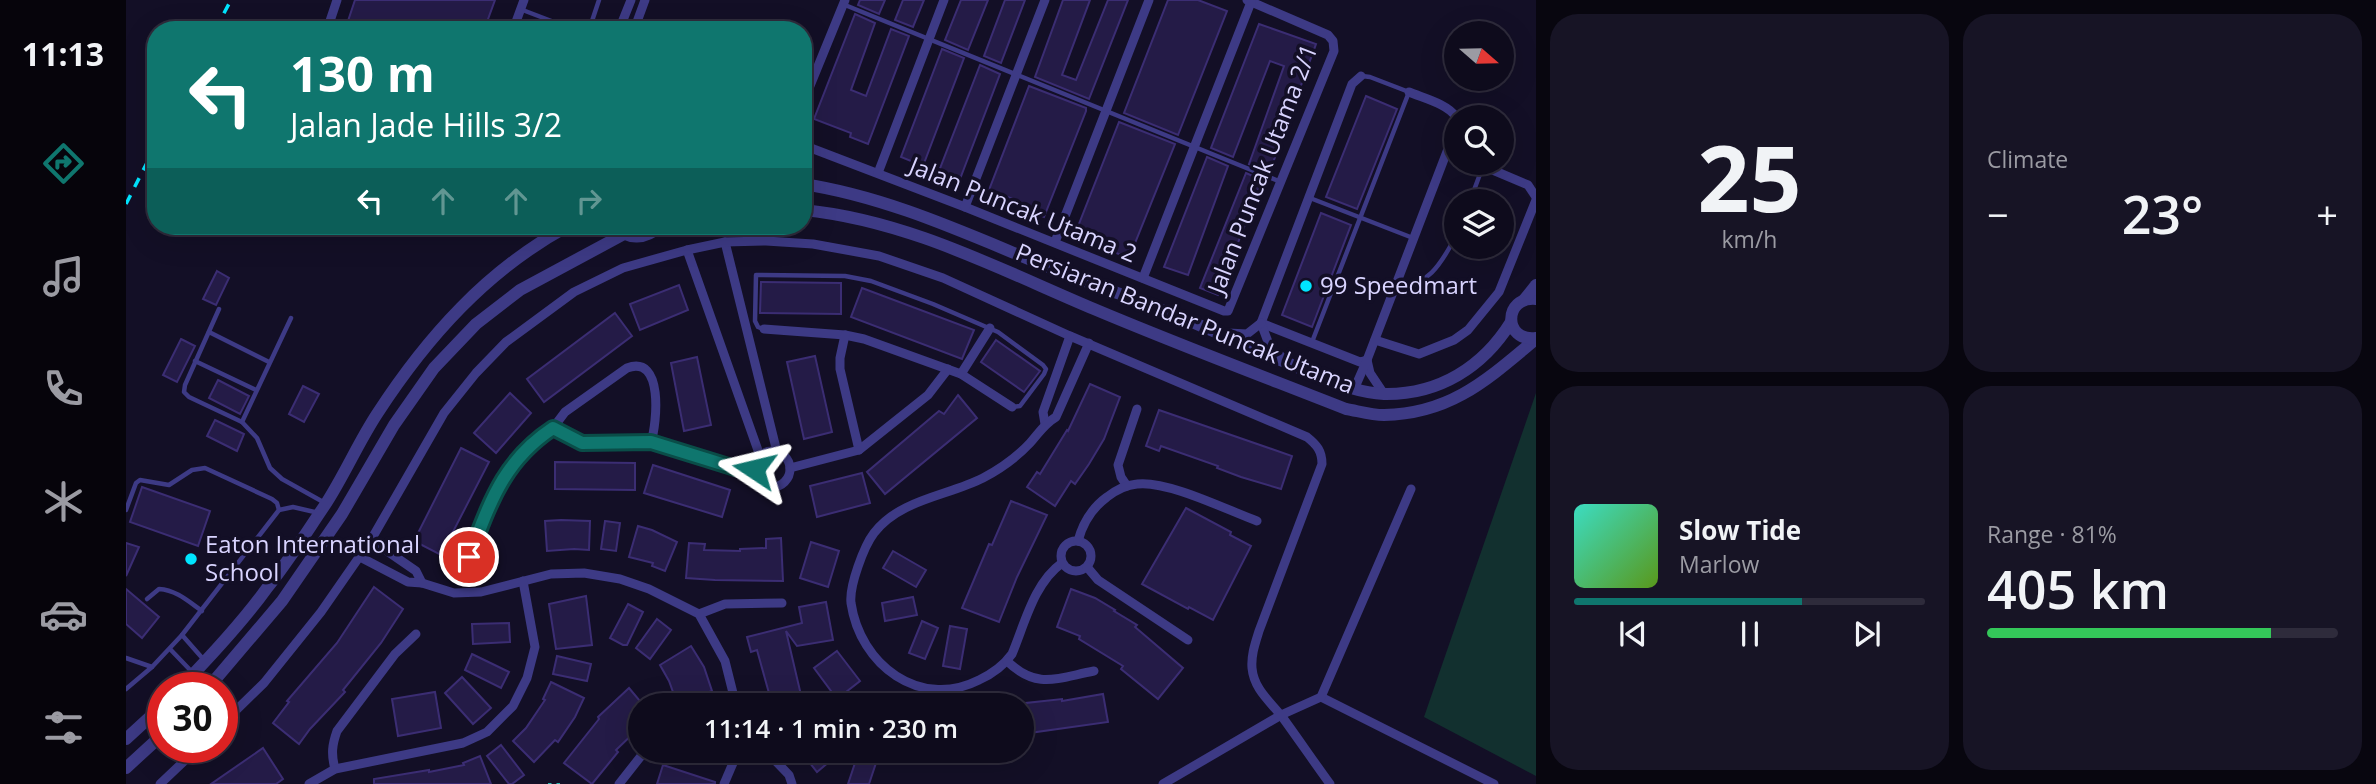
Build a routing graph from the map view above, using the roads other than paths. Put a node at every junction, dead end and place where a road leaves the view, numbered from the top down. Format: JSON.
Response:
{"nodes":[{"id":1,"x":337,"y":0,"type":"edge"},
{"id":2,"x":599,"y":0,"type":"edge"},
{"id":3,"x":631,"y":0,"type":"edge"},
{"id":4,"x":645,"y":0,"type":"edge"},
{"id":5,"x":944,"y":0,"type":"edge"},
{"id":6,"x":1045,"y":0,"type":"edge"},
{"id":7,"x":1149,"y":0,"type":"edge"},
{"id":8,"x":1249,"y":1,"type":"edge"},
{"id":9,"x":844,"y":2,"type":"edge"},
{"id":10,"x":522,"y":5,"type":"edge"},
{"id":11,"x":330,"y":21,"type":"edge"},
{"id":12,"x":556,"y":21,"type":"edge"},
{"id":13,"x":592,"y":21,"type":"edge"},
{"id":14,"x":623,"y":21,"type":"edge"},
{"id":15,"x":637,"y":21,"type":"edge"},
{"id":16,"x":929,"y":39,"type":"junction"},
{"id":17,"x":1016,"y":75,"type":"junction"},
{"id":18,"x":1361,"y":76,"type":"joint"},
{"id":19,"x":812,"y":81,"type":"edge"},
{"id":20,"x":1409,"y":92,"type":"junction"},
{"id":21,"x":1444,"y":107,"type":"edge"},
{"id":22,"x":1106,"y":111,"type":"junction"},
{"id":23,"x":1194,"y":147,"type":"junction"},
{"id":24,"x":812,"y":148,"type":"edge"},
{"id":25,"x":1444,"y":171,"type":"edge"},
{"id":26,"x":878,"y":173,"type":"junction"},
{"id":27,"x":1505,"y":175,"type":"edge"},
{"id":28,"x":1282,"y":182,"type":"junction"},
{"id":29,"x":812,"y":186,"type":"edge"},
{"id":30,"x":1310,"y":198,"type":"junction"},
{"id":31,"x":1536,"y":198,"type":"edge"},
{"id":32,"x":965,"y":206,"type":"junction"},
{"id":33,"x":812,"y":212,"type":"edge"},
{"id":34,"x":1360,"y":218,"type":"junction"},
{"id":35,"x":551,"y":235,"type":"edge"},
{"id":36,"x":611,"y":235,"type":"edge"},
{"id":37,"x":1414,"y":238,"type":"junction"},
{"id":38,"x":725,"y":242,"type":"junction"},
{"id":39,"x":1055,"y":242,"type":"junction"},
{"id":40,"x":687,"y":250,"type":"junction"},
{"id":41,"x":1444,"y":255,"type":"edge"},
{"id":42,"x":1143,"y":278,"type":"junction"},
{"id":43,"x":1536,"y":285,"type":"edge"},
{"id":44,"x":1392,"y":295,"type":"junction"},
{"id":45,"x":1530,"y":300,"type":"edge"},
{"id":46,"x":219,"y":309,"type":"dead end"},
{"id":47,"x":1228,"y":311,"type":"joint"},
{"id":48,"x":291,"y":318,"type":"dead end"},
{"id":49,"x":1511,"y":322,"type":"junction"},
{"id":50,"x":1195,"y":323,"type":"junction"},
{"id":51,"x":1261,"y":323,"type":"junction"},
{"id":52,"x":990,"y":328,"type":"junction"},
{"id":53,"x":764,"y":329,"type":"joint"},
{"id":54,"x":209,"y":332,"type":"junction"},
{"id":55,"x":845,"y":335,"type":"junction"},
{"id":56,"x":1070,"y":335,"type":"junction"},
{"id":57,"x":1536,"y":339,"type":"edge"},
{"id":58,"x":1375,"y":340,"type":"junction"},
{"id":59,"x":1089,"y":343,"type":"junction"},
{"id":60,"x":1312,"y":343,"type":"junction"},
{"id":61,"x":1367,"y":360,"type":"junction"},
{"id":62,"x":195,"y":361,"type":"junction"},
{"id":63,"x":269,"y":362,"type":"junction"},
{"id":64,"x":1299,"y":368,"type":"junction"},
{"id":65,"x":948,"y":369,"type":"junction"},
{"id":66,"x":961,"y":374,"type":"junction"},
{"id":67,"x":1351,"y":389,"type":"junction"},
{"id":68,"x":256,"y":390,"type":"junction"},
{"id":69,"x":1384,"y":394,"type":"junction"},
{"id":70,"x":1012,"y":407,"type":"joint"},
{"id":71,"x":1137,"y":409,"type":"dead end"},
{"id":72,"x":242,"y":422,"type":"junction"},
{"id":73,"x":1045,"y":424,"type":"junction"},
{"id":74,"x":553,"y":428,"type":"junction"},
{"id":75,"x":651,"y":442,"type":"junction"},
{"id":76,"x":859,"y":450,"type":"junction"},
{"id":77,"x":777,"y":452,"type":"junction"},
{"id":78,"x":760,"y":456,"type":"junction"},
{"id":79,"x":790,"y":468,"type":"junction"},
{"id":80,"x":754,"y":469,"type":"junction"},
{"id":81,"x":1127,"y":486,"type":"junction"},
{"id":82,"x":1411,"y":489,"type":"dead end"},
{"id":83,"x":322,"y":508,"type":"junction"},
{"id":84,"x":126,"y":510,"type":"edge"},
{"id":85,"x":279,"y":510,"type":"junction"},
{"id":86,"x":1257,"y":520,"type":"dead end"},
{"id":87,"x":371,"y":540,"type":"junction"},
{"id":88,"x":1078,"y":541,"type":"junction"},
{"id":89,"x":360,"y":557,"type":"junction"},
{"id":90,"x":469,"y":557,"type":"dead end"},
{"id":91,"x":1062,"y":564,"type":"junction"},
{"id":92,"x":1087,"y":567,"type":"junction"},
{"id":93,"x":523,"y":581,"type":"junction"},
{"id":94,"x":422,"y":583,"type":"junction"},
{"id":95,"x":147,"y":599,"type":"dead end"},
{"id":96,"x":782,"y":603,"type":"dead end"},
{"id":97,"x":202,"y":611,"type":"junction"},
{"id":98,"x":699,"y":614,"type":"junction"},
{"id":99,"x":416,"y":634,"type":"dead end"},
{"id":100,"x":182,"y":635,"type":"junction"},
{"id":101,"x":1188,"y":640,"type":"dead end"},
{"id":102,"x":170,"y":649,"type":"junction"},
{"id":103,"x":126,"y":658,"type":"edge"},
{"id":104,"x":205,"y":661,"type":"junction"},
{"id":105,"x":1007,"y":661,"type":"junction"},
{"id":106,"x":152,"y":667,"type":"junction"},
{"id":107,"x":1094,"y":671,"type":"dead end"},
{"id":108,"x":192,"y":672,"type":"edge"},
{"id":109,"x":196,"y":672,"type":"edge"},
{"id":110,"x":222,"y":672,"type":"edge"},
{"id":111,"x":126,"y":689,"type":"edge"},
{"id":112,"x":733,"y":693,"type":"edge"},
{"id":113,"x":1321,"y":697,"type":"junction"},
{"id":114,"x":238,"y":708,"type":"edge"},
{"id":115,"x":1281,"y":715,"type":"junction"},
{"id":116,"x":147,"y":720,"type":"edge"},
{"id":117,"x":126,"y":739,"type":"edge"},
{"id":118,"x":147,"y":749,"type":"edge"},
{"id":119,"x":182,"y":763,"type":"edge"},
{"id":120,"x":636,"y":763,"type":"edge"},
{"id":121,"x":733,"y":763,"type":"edge"},
{"id":122,"x":778,"y":763,"type":"edge"},
{"id":123,"x":126,"y":768,"type":"edge"},
{"id":124,"x":335,"y":769,"type":"junction"},
{"id":125,"x":160,"y":784,"type":"edge"},
{"id":126,"x":309,"y":784,"type":"edge"},
{"id":127,"x":619,"y":784,"type":"edge"},
{"id":128,"x":724,"y":784,"type":"edge"},
{"id":129,"x":792,"y":784,"type":"edge"},
{"id":130,"x":1163,"y":784,"type":"edge"},
{"id":131,"x":1330,"y":784,"type":"edge"},
{"id":132,"x":1494,"y":784,"type":"edge"}],
"edges":[{"from":1,"to":11,"type":"street"},
{"from":2,"to":13,"type":"lane"},
{"from":3,"to":14,"type":"street"},
{"from":4,"to":15,"type":"street"},
{"from":5,"to":16,"type":"street"},
{"from":6,"to":17,"type":"street"},
{"from":7,"to":22,"type":"street"},
{"from":8,"to":23,"type":"street"},
{"from":8,"to":28,"type":"street","name":"Jalan Puncak Utama 2/1"},
{"from":9,"to":16,"type":"lane"},
{"from":9,"to":19,"type":"street"},
{"from":10,"to":12,"type":"lane"},
{"from":16,"to":17,"type":"lane"},
{"from":16,"to":26,"type":"street"},
{"from":17,"to":22,"type":"lane"},
{"from":17,"to":32,"type":"street"},
{"from":18,"to":20,"type":"lane"},
{"from":18,"to":30,"type":"street"},
{"from":20,"to":21,"type":"street"},
{"from":20,"to":34,"type":"lane"},
{"from":22,"to":23,"type":"lane"},
{"from":22,"to":39,"type":"street"},
{"from":23,"to":28,"type":"lane"},
{"from":23,"to":42,"type":"street"},
{"from":24,"to":26,"type":"street","name":"Jalan Puncak Utama 2"},
{"from":25,"to":37,"type":"street"},
{"from":26,"to":32,"type":"street","name":"Jalan Puncak Utama 2"},
{"from":27,"to":31,"type":"street"},
{"from":28,"to":47,"type":"street","name":"Jalan Puncak Utama 2/1"},
{"from":29,"to":50,"type":"street","name":"Persiaran Bandar Puncak Utama"},
{"from":30,"to":34,"type":"lane"},
{"from":30,"to":51,"type":"street"},
{"from":31,"to":58,"type":"street"},
{"from":32,"to":39,"type":"street","name":"Jalan Puncak Utama 2"},
{"from":33,"to":57,"type":"street","name":"Persiaran Bandar Puncak Utama"},
{"from":34,"to":37,"type":"lane"},
{"from":34,"to":60,"type":"lane"},
{"from":35,"to":83,"type":"street"},
{"from":36,"to":110,"type":"street"},
{"from":37,"to":44,"type":"street"},
{"from":38,"to":40,"type":"street"},
{"from":38,"to":56,"type":"street"},
{"from":38,"to":77,"type":"street"},
{"from":39,"to":42,"type":"street","name":"Jalan Puncak Utama 2"},
{"from":40,"to":78,"type":"street"},
{"from":40,"to":87,"type":"street"},
{"from":41,"to":44,"type":"lane"},
{"from":42,"to":47,"type":"street","name":"Jalan Puncak Utama 2"},
{"from":43,"to":45,"type":"street"},
{"from":44,"to":58,"type":"street"},
{"from":45,"to":49,"type":"street","name":"Persiaran Bandar Puncak Utama"},
{"from":46,"to":54,"type":"lane"},
{"from":48,"to":63,"type":"lane"},
{"from":49,"to":57,"type":"street"},
{"from":49,"to":69,"type":"street","name":"Persiaran Bandar Puncak Utama"},
{"from":50,"to":51,"type":"street"},
{"from":50,"to":64,"type":"street","name":"Persiaran Bandar Puncak Utama"},
{"from":51,"to":60,"type":"street"},
{"from":51,"to":64,"type":"street"},
{"from":52,"to":53,"type":"lane"},
{"from":52,"to":66,"type":"street"},
{"from":52,"to":70,"type":"lane"},
{"from":53,"to":55,"type":"street"},
{"from":54,"to":62,"type":"lane"},
{"from":54,"to":63,"type":"lane"},
{"from":55,"to":65,"type":"street"},
{"from":55,"to":76,"type":"street"},
{"from":56,"to":59,"type":"street"},
{"from":56,"to":73,"type":"street"},
{"from":58,"to":61,"type":"street"},
{"from":59,"to":73,"type":"street"},
{"from":59,"to":115,"type":"street"},
{"from":60,"to":61,"type":"street"},
{"from":61,"to":67,"type":"street"},
{"from":61,"to":69,"type":"street"},
{"from":62,"to":68,"type":"lane"},
{"from":62,"to":72,"type":"lane"},
{"from":63,"to":68,"type":"lane"},
{"from":64,"to":67,"type":"street","name":"Persiaran Bandar Puncak Utama"},
{"from":65,"to":66,"type":"street"},
{"from":65,"to":76,"type":"street"},
{"from":66,"to":70,"type":"street"},
{"from":67,"to":69,"type":"street","name":"Persiaran Bandar Puncak Utama"},
{"from":68,"to":72,"type":"lane"},
{"from":71,"to":81,"type":"street"},
{"from":72,"to":83,"type":"lane"},
{"from":73,"to":105,"type":"street"},
{"from":74,"to":75,"type":"street"},
{"from":74,"to":75,"type":"street"},
{"from":74,"to":90,"type":"street"},
{"from":75,"to":80,"type":"street"},
{"from":76,"to":79,"type":"street"},
{"from":77,"to":78,"type":"street"},
{"from":77,"to":79,"type":"street"},
{"from":78,"to":80,"type":"street"},
{"from":79,"to":80,"type":"street"},
{"from":81,"to":86,"type":"street"},
{"from":81,"to":88,"type":"street"},
{"from":82,"to":113,"type":"street"},
{"from":83,"to":85,"type":"lane"},
{"from":83,"to":104,"type":"street"},
{"from":84,"to":85,"type":"lane"},
{"from":85,"to":97,"type":"lane"},
{"from":87,"to":89,"type":"street"},
{"from":87,"to":94,"type":"street"},
{"from":88,"to":91,"type":"street"},
{"from":88,"to":92,"type":"street"},
{"from":89,"to":94,"type":"street"},
{"from":89,"to":114,"type":"street"},
{"from":91,"to":92,"type":"street"},
{"from":91,"to":105,"type":"street"},
{"from":92,"to":101,"type":"street"},
{"from":93,"to":94,"type":"street"},
{"from":93,"to":98,"type":"street"},
{"from":93,"to":124,"type":"street"},
{"from":95,"to":97,"type":"lane"},
{"from":96,"to":98,"type":"street"},
{"from":97,"to":100,"type":"lane"},
{"from":98,"to":112,"type":"street"},
{"from":99,"to":124,"type":"street"},
{"from":100,"to":102,"type":"lane"},
{"from":100,"to":104,"type":"lane"},
{"from":102,"to":106,"type":"lane"},
{"from":102,"to":108,"type":"lane"},
{"from":103,"to":106,"type":"lane"},
{"from":104,"to":109,"type":"street"},
{"from":105,"to":107,"type":"street"},
{"from":106,"to":111,"type":"lane"},
{"from":113,"to":115,"type":"street"},
{"from":113,"to":132,"type":"street"},
{"from":115,"to":130,"type":"street"},
{"from":115,"to":131,"type":"street"},
{"from":116,"to":117,"type":"street"},
{"from":118,"to":123,"type":"street"},
{"from":119,"to":125,"type":"street"},
{"from":120,"to":127,"type":"street"},
{"from":121,"to":128,"type":"street"},
{"from":122,"to":129,"type":"street"},
{"from":124,"to":126,"type":"street"}]}
